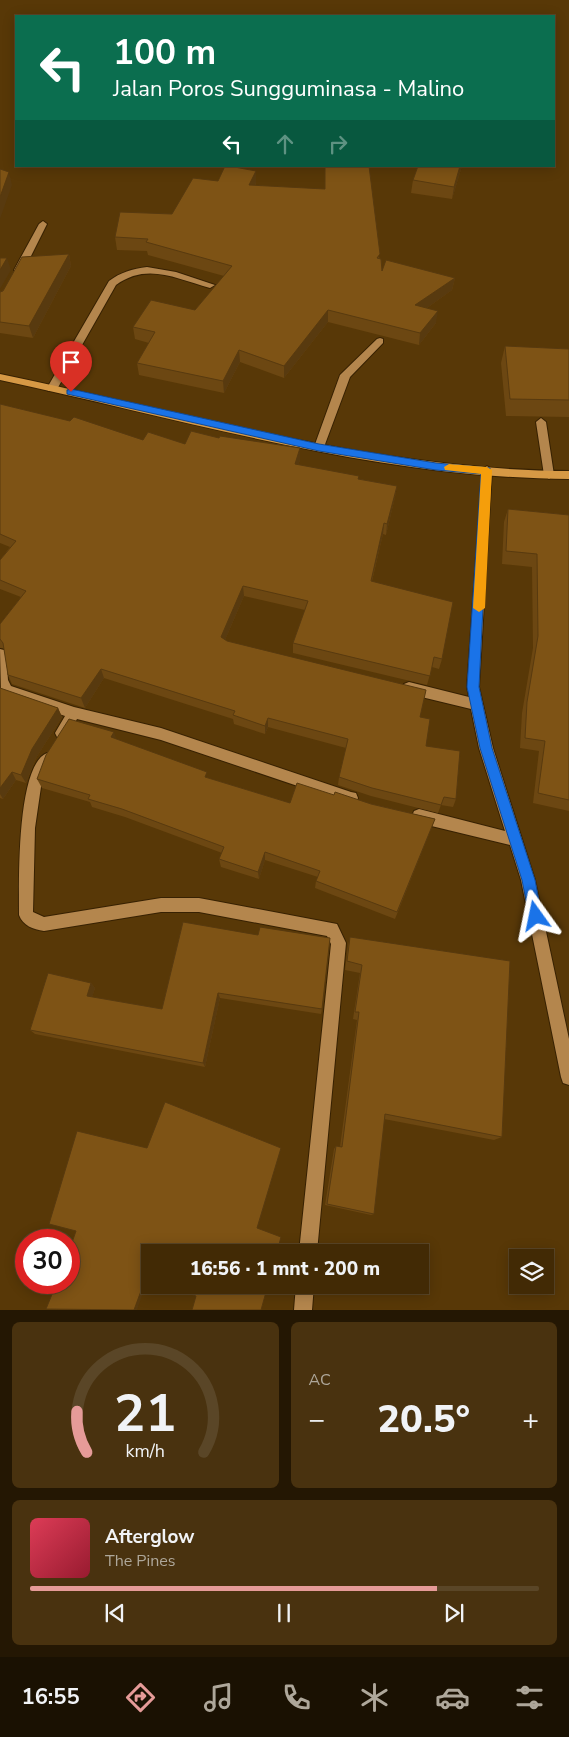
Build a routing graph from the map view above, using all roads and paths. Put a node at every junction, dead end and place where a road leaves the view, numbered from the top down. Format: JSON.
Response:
{"nodes":[{"id":1,"x":43,"y":224,"type":"dead end"},
{"id":2,"x":13,"y":279,"type":"edge"},
{"id":3,"x":210,"y":285,"type":"dead end"},
{"id":4,"x":380,"y":341,"type":"dead end"},
{"id":5,"x":0,"y":377,"type":"edge"},
{"id":6,"x":52,"y":388,"type":"junction"},
{"id":7,"x":541,"y":422,"type":"dead end"},
{"id":8,"x":319,"y":447,"type":"junction"},
{"id":9,"x":487,"y":470,"type":"junction"},
{"id":10,"x":569,"y":474,"type":"edge"},
{"id":11,"x":550,"y":475,"type":"junction"},
{"id":12,"x":0,"y":654,"type":"edge"},
{"id":13,"x":392,"y":684,"type":"edge"},
{"id":14,"x":477,"y":705,"type":"junction"},
{"id":15,"x":74,"y":713,"type":"junction"},
{"id":16,"x":360,"y":801,"type":"edge"},
{"id":17,"x":406,"y":813,"type":"edge"},
{"id":18,"x":516,"y":840,"type":"junction"},
{"id":19,"x":569,"y":1076,"type":"edge"},
{"id":20,"x":309,"y":1244,"type":"edge"},
{"id":21,"x":304,"y":1294,"type":"edge"},
{"id":22,"x":303,"y":1310,"type":"edge"}],
"edges":[{"from":1,"to":2,"type":"street"},
{"from":3,"to":6,"type":"street"},
{"from":4,"to":8,"type":"street"},
{"from":5,"to":6,"type":"main road"},
{"from":6,"to":8,"type":"main road"},
{"from":7,"to":11,"type":"street"},
{"from":8,"to":9,"type":"main road"},
{"from":9,"to":11,"type":"main road"},
{"from":9,"to":14,"type":"street"},
{"from":10,"to":11,"type":"main road"},
{"from":12,"to":15,"type":"street"},
{"from":13,"to":14,"type":"street"},
{"from":14,"to":18,"type":"street"},
{"from":15,"to":16,"type":"street"},
{"from":15,"to":20,"type":"street"},
{"from":17,"to":18,"type":"street"},
{"from":18,"to":19,"type":"street"},
{"from":21,"to":22,"type":"street"}]}
